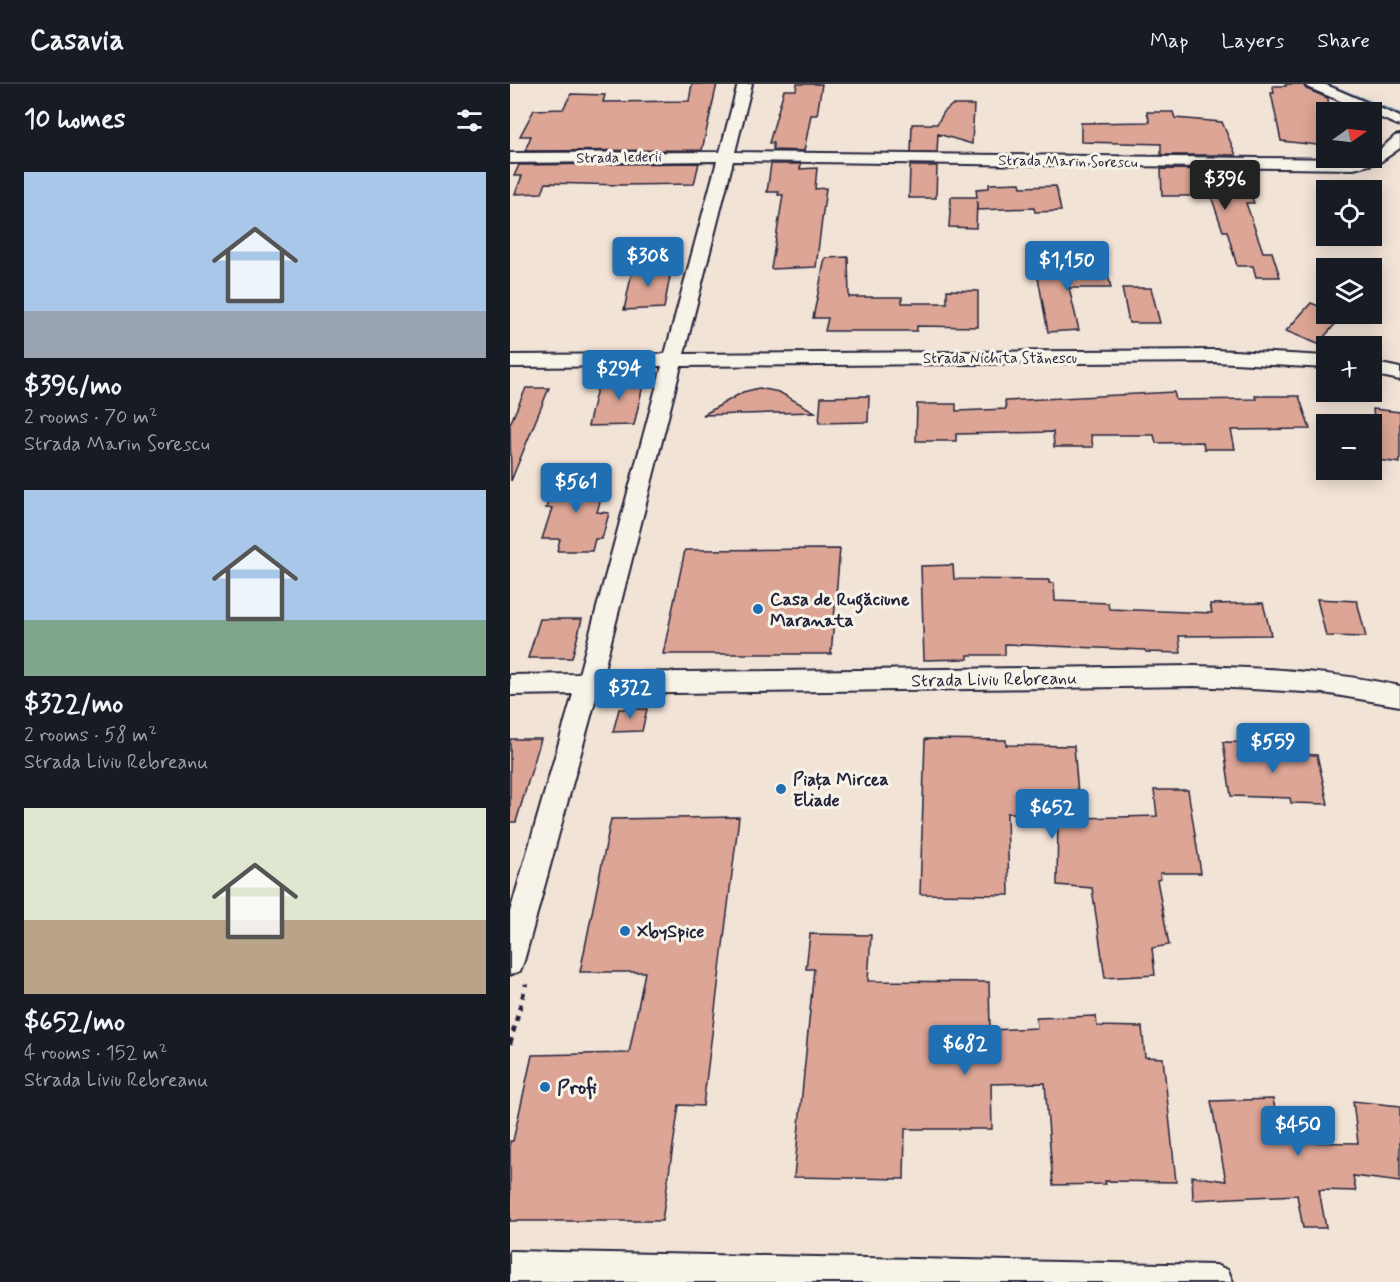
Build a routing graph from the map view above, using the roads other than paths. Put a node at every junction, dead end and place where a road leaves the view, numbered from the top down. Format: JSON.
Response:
{"nodes":[{"id":1,"x":745,"y":84,"type":"edge"},
{"id":2,"x":1312,"y":84,"type":"edge"},
{"id":3,"x":1400,"y":122,"type":"edge"},
{"id":4,"x":1400,"y":139,"type":"edge"},
{"id":5,"x":728,"y":156,"type":"junction"},
{"id":6,"x":510,"y":158,"type":"edge"},
{"id":7,"x":673,"y":360,"type":"junction"},
{"id":8,"x":510,"y":361,"type":"edge"},
{"id":9,"x":1316,"y":361,"type":"edge"},
{"id":10,"x":1382,"y":370,"type":"edge"},
{"id":11,"x":1400,"y":374,"type":"edge"},
{"id":12,"x":588,"y":685,"type":"junction"},
{"id":13,"x":510,"y":686,"type":"edge"},
{"id":14,"x":1400,"y":696,"type":"edge"},
{"id":15,"x":510,"y":961,"type":"edge"},
{"id":16,"x":510,"y":1268,"type":"edge"},
{"id":17,"x":1216,"y":1282,"type":"edge"}],
"edges":[{"from":1,"to":5,"type":"street"},
{"from":2,"to":3,"type":"street"},
{"from":4,"to":5,"type":"street","name":"Strada Marin Sorescu"},
{"from":5,"to":6,"type":"street","name":"Strada Iederii"},
{"from":5,"to":7,"type":"street"},
{"from":7,"to":8,"type":"street","name":"Strada Nichita Stănescu"},
{"from":7,"to":9,"type":"street","name":"Strada Nichita Stănescu"},
{"from":7,"to":12,"type":"street"},
{"from":10,"to":11,"type":"street"},
{"from":12,"to":13,"type":"street","name":"Strada Liviu Rebreanu"},
{"from":12,"to":14,"type":"street","name":"Strada Liviu Rebreanu"},
{"from":12,"to":15,"type":"street"},
{"from":16,"to":17,"type":"street"}]}
